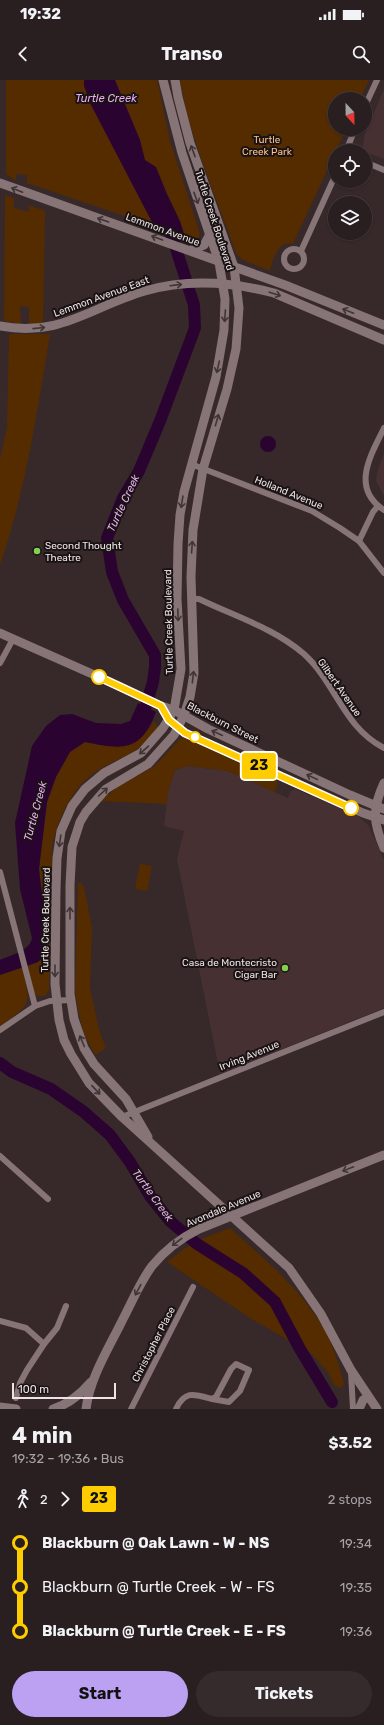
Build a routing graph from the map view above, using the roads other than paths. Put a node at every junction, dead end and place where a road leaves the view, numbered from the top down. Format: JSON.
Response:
{"nodes":[{"id":1,"x":163,"y":80,"type":"edge"},
{"id":2,"x":175,"y":80,"type":"edge"},
{"id":3,"x":377,"y":80,"type":"edge"},
{"id":4,"x":371,"y":92,"type":"edge"},
{"id":5,"x":372,"y":165,"type":"edge"},
{"id":6,"x":384,"y":170,"type":"edge"},
{"id":7,"x":0,"y":183,"type":"edge"},
{"id":8,"x":330,"y":188,"type":"edge"},
{"id":9,"x":210,"y":236,"type":"junction"},
{"id":10,"x":196,"y":251,"type":"junction"},
{"id":11,"x":301,"y":251,"type":"dead end"},
{"id":12,"x":219,"y":262,"type":"junction"},
{"id":13,"x":234,"y":267,"type":"junction"},
{"id":14,"x":223,"y":284,"type":"junction"},
{"id":15,"x":237,"y":285,"type":"junction"},
{"id":16,"x":384,"y":325,"type":"edge"},
{"id":17,"x":0,"y":326,"type":"edge"},
{"id":18,"x":384,"y":340,"type":"edge"},
{"id":19,"x":213,"y":386,"type":"junction"},
{"id":20,"x":226,"y":389,"type":"junction"},
{"id":21,"x":384,"y":428,"type":"edge"},
{"id":22,"x":191,"y":464,"type":"junction"},
{"id":23,"x":203,"y":469,"type":"junction"},
{"id":24,"x":378,"y":506,"type":"junction"},
{"id":25,"x":384,"y":510,"type":"edge"},
{"id":26,"x":358,"y":541,"type":"junction"},
{"id":27,"x":384,"y":573,"type":"edge"},
{"id":28,"x":177,"y":598,"type":"junction"},
{"id":29,"x":192,"y":599,"type":"junction"},
{"id":30,"x":0,"y":633,"type":"edge"},
{"id":31,"x":13,"y":639,"type":"junction"},
{"id":32,"x":0,"y":663,"type":"edge"},
{"id":33,"x":161,"y":706,"type":"junction"},
{"id":34,"x":174,"y":710,"type":"junction"},
{"id":35,"x":184,"y":715,"type":"junction"},
{"id":36,"x":169,"y":720,"type":"junction"},
{"id":37,"x":179,"y":729,"type":"junction"},
{"id":38,"x":384,"y":748,"type":"edge"},
{"id":39,"x":294,"y":769,"type":"junction"},
{"id":40,"x":289,"y":779,"type":"junction"},
{"id":41,"x":384,"y":783,"type":"edge"},
{"id":42,"x":380,"y":807,"type":"edge"},
{"id":43,"x":374,"y":817,"type":"junction"},
{"id":44,"x":384,"y":820,"type":"edge"},
{"id":45,"x":384,"y":848,"type":"edge"},
{"id":46,"x":0,"y":872,"type":"edge"},
{"id":47,"x":56,"y":874,"type":"junction"},
{"id":48,"x":70,"y":875,"type":"junction"},
{"id":49,"x":56,"y":1000,"type":"junction"},
{"id":50,"x":70,"y":1000,"type":"junction"},
{"id":51,"x":35,"y":1006,"type":"junction"},
{"id":52,"x":384,"y":1012,"type":"edge"},
{"id":53,"x":0,"y":1030,"type":"edge"},
{"id":54,"x":94,"y":1064,"type":"junction"},
{"id":55,"x":80,"y":1072,"type":"junction"},
{"id":56,"x":135,"y":1112,"type":"junction"},
{"id":57,"x":122,"y":1117,"type":"junction"},
{"id":58,"x":151,"y":1142,"type":"junction"},
{"id":59,"x":384,"y":1155,"type":"edge"},
{"id":60,"x":0,"y":1156,"type":"edge"},
{"id":61,"x":48,"y":1199,"type":"dead end"},
{"id":62,"x":226,"y":1218,"type":"junction"},
{"id":63,"x":193,"y":1287,"type":"dead end"},
{"id":64,"x":66,"y":1306,"type":"dead end"},
{"id":65,"x":0,"y":1321,"type":"edge"},
{"id":66,"x":44,"y":1344,"type":"junction"},
{"id":67,"x":349,"y":1367,"type":"junction"},
{"id":68,"x":94,"y":1378,"type":"junction"},
{"id":69,"x":368,"y":1397,"type":"junction"},
{"id":70,"x":16,"y":1398,"type":"dead end"},
{"id":71,"x":212,"y":1399,"type":"junction"},
{"id":72,"x":2,"y":1408,"type":"edge"},
{"id":73,"x":16,"y":1409,"type":"edge"},
{"id":74,"x":53,"y":1409,"type":"edge"},
{"id":75,"x":86,"y":1409,"type":"edge"},
{"id":76,"x":131,"y":1409,"type":"edge"},
{"id":77,"x":176,"y":1409,"type":"edge"},
{"id":78,"x":353,"y":1409,"type":"edge"},
{"id":79,"x":359,"y":1409,"type":"edge"},
{"id":80,"x":377,"y":1409,"type":"edge"}],
"edges":[{"from":1,"to":9,"type":"main road","name":"Turtle Creek Boulevard","one_way":true},
{"from":13,"to":2,"type":"main road","name":"Turtle Creek Boulevard","one_way":true},
{"from":3,"to":4,"type":"street"},
{"from":5,"to":6,"type":"street"},
{"from":10,"to":7,"type":"main road","name":"Lemmon Avenue","one_way":true},
{"from":8,"to":11,"type":"street"},
{"from":9,"to":10,"type":"main road"},
{"from":9,"to":12,"type":"main road","name":"Turtle Creek Boulevard"},
{"from":10,"to":12,"type":"main road","name":"Lemmon Avenue"},
{"from":12,"to":13,"type":"main road","name":"Lemmon Avenue"},
{"from":12,"to":14,"type":"main road","name":"Turtle Creek Boulevard"},
{"from":13,"to":15,"type":"main road","name":"Turtle Creek Boulevard"},
{"from":16,"to":13,"type":"main road","name":"Lemmon Avenue","one_way":true},
{"from":14,"to":15,"type":"main road"},
{"from":17,"to":14,"type":"main road","name":"Lemmon Avenue East","one_way":true},
{"from":14,"to":19,"type":"main road","name":"Turtle Creek Boulevard","one_way":true},
{"from":15,"to":18,"type":"main road","one_way":true},
{"from":15,"to":20,"type":"main road","name":"Turtle Creek Boulevard"},
{"from":19,"to":20,"type":"main road"},
{"from":19,"to":22,"type":"main road","name":"Turtle Creek Boulevard"},
{"from":23,"to":20,"type":"main road","name":"Turtle Creek Boulevard","one_way":true},
{"from":21,"to":24,"type":"street"},
{"from":22,"to":23,"type":"street","name":"Holland Avenue"},
{"from":22,"to":28,"type":"main road","name":"Turtle Creek Boulevard","one_way":true},
{"from":23,"to":26,"type":"street","name":"Holland Avenue"},
{"from":29,"to":23,"type":"main road","name":"Turtle Creek Boulevard","one_way":true},
{"from":24,"to":25,"type":"street"},
{"from":24,"to":26,"type":"street"},
{"from":26,"to":27,"type":"street","name":"Holland Avenue"},
{"from":28,"to":29,"type":"main road"},
{"from":28,"to":34,"type":"main road","name":"Turtle Creek Boulevard","one_way":true},
{"from":35,"to":29,"type":"main road","name":"Turtle Creek Boulevard","one_way":true},
{"from":29,"to":38,"type":"street","name":"Gilbert Avenue"},
{"from":30,"to":31,"type":"main road","name":"Blackburn Street"},
{"from":31,"to":32,"type":"street"},
{"from":31,"to":33,"type":"main road","name":"Blackburn Street"},
{"from":33,"to":34,"type":"main road","name":"Blackburn Street"},
{"from":33,"to":36,"type":"main road"},
{"from":34,"to":35,"type":"main road","name":"Blackburn Street"},
{"from":34,"to":36,"type":"main road","name":"Turtle Creek Boulevard"},
{"from":35,"to":37,"type":"main road","name":"Turtle Creek Boulevard"},
{"from":39,"to":35,"type":"main road","name":"Blackburn Street","one_way":true},
{"from":36,"to":37,"type":"main road"},
{"from":36,"to":47,"type":"main road","name":"Turtle Creek Boulevard","one_way":true},
{"from":37,"to":40,"type":"main road"},
{"from":48,"to":37,"type":"main road","name":"Turtle Creek Boulevard","one_way":true},
{"from":39,"to":40,"type":"main road"},
{"from":42,"to":39,"type":"main road","name":"Blackburn Street","one_way":true},
{"from":40,"to":43,"type":"main road"},
{"from":41,"to":42,"type":"main road"},
{"from":42,"to":43,"type":"main road"},
{"from":43,"to":44,"type":"main road"},
{"from":43,"to":45,"type":"main road"},
{"from":46,"to":51,"type":"street"},
{"from":47,"to":48,"type":"main road"},
{"from":47,"to":49,"type":"main road","name":"Turtle Creek Boulevard","one_way":true},
{"from":50,"to":48,"type":"main road","name":"Turtle Creek Boulevard","one_way":true},
{"from":49,"to":50,"type":"street"},
{"from":49,"to":51,"type":"street"},
{"from":49,"to":55,"type":"main road","name":"Turtle Creek Boulevard"},
{"from":54,"to":50,"type":"main road","name":"Turtle Creek Boulevard","one_way":true},
{"from":51,"to":53,"type":"street"},
{"from":52,"to":56,"type":"street","name":"Irving Avenue"},
{"from":54,"to":55,"type":"main road"},
{"from":54,"to":56,"type":"main road","name":"Turtle Creek Boulevard"},
{"from":55,"to":57,"type":"main road","name":"Turtle Creek Boulevard","one_way":true},
{"from":56,"to":57,"type":"street","name":"Irving Avenue"},
{"from":56,"to":58,"type":"main road","name":"Turtle Creek Boulevard"},
{"from":57,"to":58,"type":"main road","name":"Turtle Creek Boulevard"},
{"from":58,"to":62,"type":"main road","name":"Turtle Creek Boulevard"},
{"from":59,"to":62,"type":"main road","name":"Avondale Avenue","one_way":true},
{"from":60,"to":61,"type":"street"},
{"from":62,"to":67,"type":"main road","name":"Turtle Creek Boulevard"},
{"from":62,"to":68,"type":"main road","name":"Avondale Avenue","one_way":true},
{"from":63,"to":76,"type":"street","name":"Christopher Place"},
{"from":64,"to":66,"type":"street"},
{"from":65,"to":66,"type":"street"},
{"from":66,"to":70,"type":"street"},
{"from":67,"to":69,"type":"main road"},
{"from":67,"to":78,"type":"street","name":"Turtle Creek Boulevard"},
{"from":68,"to":74,"type":"main road","name":"Avondale Avenue"},
{"from":68,"to":75,"type":"main road","name":"Avondale Avenue"},
{"from":69,"to":79,"type":"main road"},
{"from":69,"to":80,"type":"main road"},
{"from":71,"to":71,"type":"street"},
{"from":71,"to":77,"type":"street"},
{"from":72,"to":73,"type":"main road"}]}
